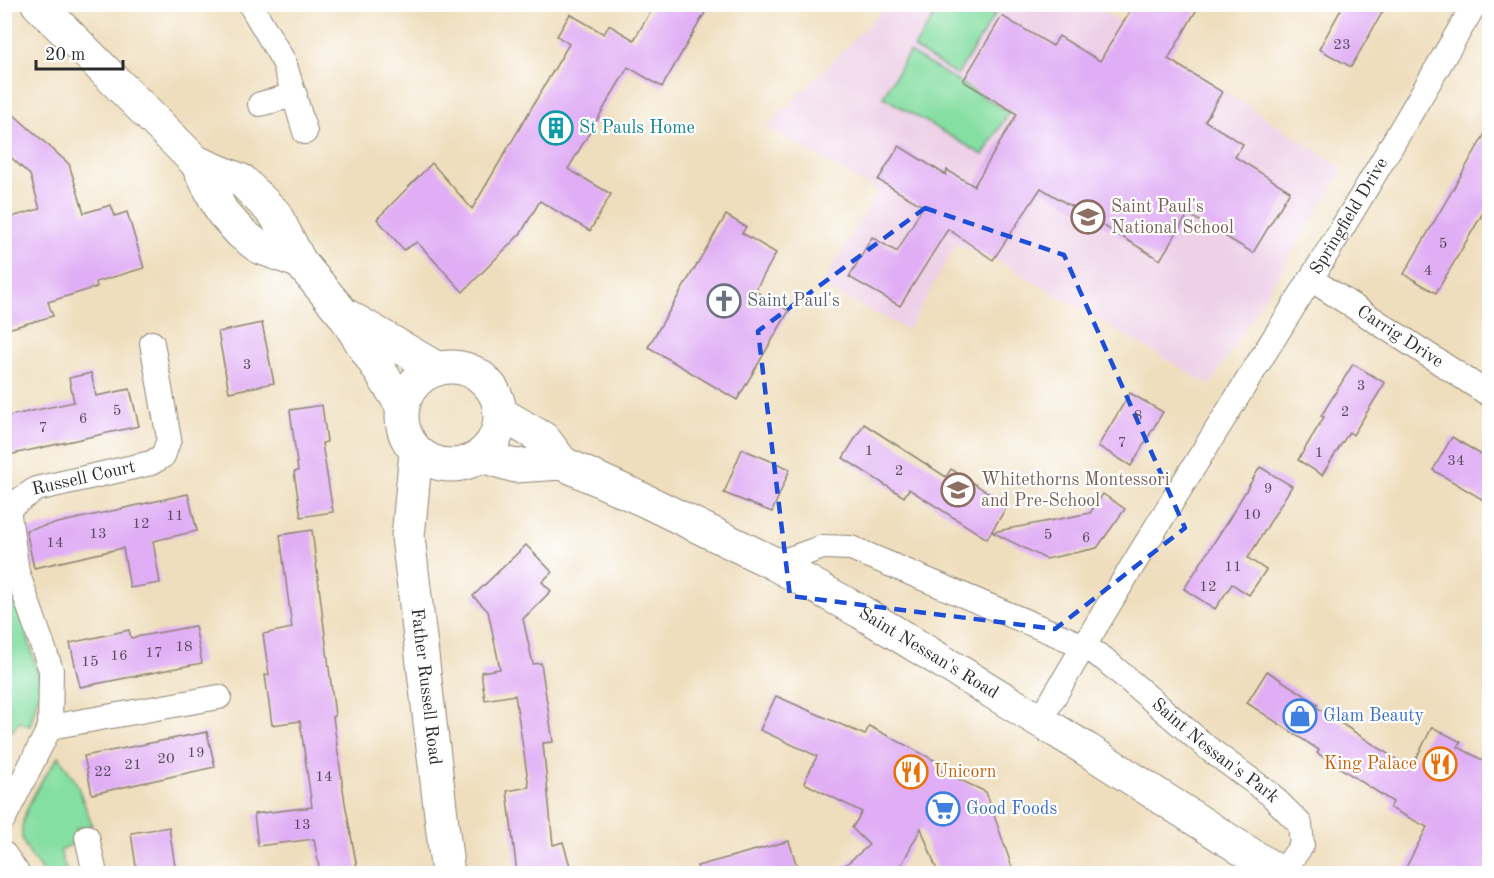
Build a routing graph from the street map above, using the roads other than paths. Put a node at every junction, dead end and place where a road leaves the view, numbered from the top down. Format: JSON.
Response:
{"nodes":[{"id":1,"x":38,"y":4,"type":"edge"},
{"id":2,"x":250,"y":4,"type":"edge"},
{"id":3,"x":1475,"y":4,"type":"edge"},
{"id":4,"x":295,"y":95,"type":"junction"},
{"id":5,"x":260,"y":104,"type":"dead end"},
{"id":6,"x":305,"y":132,"type":"dead end"},
{"id":7,"x":1311,"y":279,"type":"junction"},
{"id":8,"x":344,"y":315,"type":"junction"},
{"id":9,"x":152,"y":343,"type":"dead end"},
{"id":10,"x":438,"y":369,"type":"junction"},
{"id":11,"x":1490,"y":395,"type":"edge"},
{"id":12,"x":403,"y":407,"type":"junction"},
{"id":13,"x":500,"y":412,"type":"junction"},
{"id":14,"x":416,"y":451,"type":"junction"},
{"id":15,"x":481,"y":456,"type":"junction"},
{"id":16,"x":561,"y":463,"type":"junction"},
{"id":17,"x":447,"y":465,"type":"junction"},
{"id":18,"x":410,"y":500,"type":"junction"},
{"id":19,"x":775,"y":564,"type":"junction"},
{"id":20,"x":1083,"y":646,"type":"junction"},
{"id":21,"x":219,"y":697,"type":"dead end"},
{"id":22,"x":1040,"y":721,"type":"junction"},
{"id":23,"x":50,"y":727,"type":"junction"},
{"id":24,"x":4,"y":818,"type":"edge"},
{"id":25,"x":87,"y":837,"type":"dead end"},
{"id":26,"x":4,"y":854,"type":"edge"},
{"id":27,"x":18,"y":873,"type":"edge"},
{"id":28,"x":94,"y":873,"type":"edge"},
{"id":29,"x":448,"y":873,"type":"edge"},
{"id":30,"x":1281,"y":873,"type":"edge"}],
"edges":[{"from":1,"to":8,"type":"main road"},
{"from":2,"to":4,"type":"street"},
{"from":3,"to":7,"type":"street","name":"Springfield Drive"},
{"from":4,"to":5,"type":"street"},
{"from":4,"to":6,"type":"street"},
{"from":7,"to":11,"type":"street","name":"Carrig Drive"},
{"from":7,"to":20,"type":"street","name":"Springfield Drive"},
{"from":8,"to":10,"type":"main road"},
{"from":8,"to":12,"type":"main road"},
{"from":9,"to":23,"type":"street","name":"Russell Court"},
{"from":10,"to":12,"type":"main road"},
{"from":10,"to":13,"type":"main road"},
{"from":12,"to":14,"type":"main road"},
{"from":13,"to":15,"type":"main road"},
{"from":13,"to":16,"type":"main road"},
{"from":14,"to":17,"type":"main road"},
{"from":14,"to":18,"type":"main road","name":"Father Russell Road"},
{"from":15,"to":16,"type":"main road","name":"Saint Nessan's Road"},
{"from":15,"to":17,"type":"main road"},
{"from":16,"to":19,"type":"main road","name":"Saint Nessan's Road"},
{"from":17,"to":18,"type":"main road"},
{"from":18,"to":29,"type":"main road","name":"Father Russell Road"},
{"from":19,"to":20,"type":"street","name":"Saint Nessan's Park"},
{"from":19,"to":22,"type":"main road","name":"Saint Nessan's Road"},
{"from":20,"to":22,"type":"street"},
{"from":20,"to":30,"type":"street","name":"Saint Nessan's Park"},
{"from":21,"to":23,"type":"street"},
{"from":22,"to":30,"type":"main road","name":"Saint Nessan's Road"},
{"from":23,"to":24,"type":"street","name":"Russell Court"},
{"from":25,"to":28,"type":"street"},
{"from":26,"to":27,"type":"street"}]}
